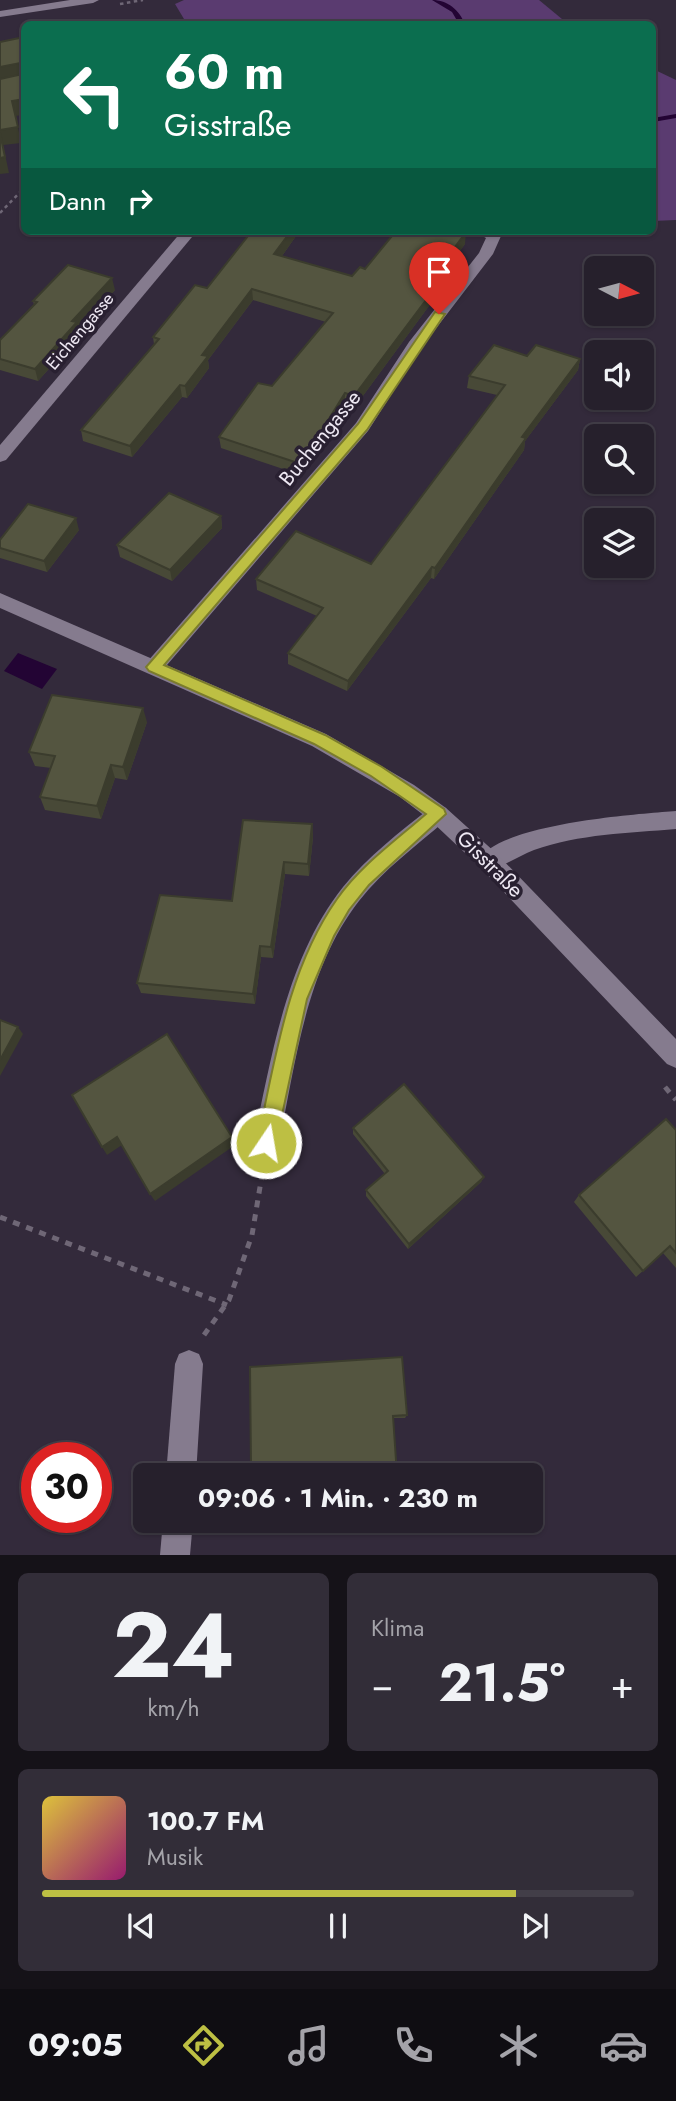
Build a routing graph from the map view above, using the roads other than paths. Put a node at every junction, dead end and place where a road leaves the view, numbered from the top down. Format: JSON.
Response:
{"nodes":[{"id":1,"x":93,"y":0,"type":"edge"},
{"id":2,"x":0,"y":14,"type":"edge"},
{"id":3,"x":187,"y":235,"type":"edge"},
{"id":4,"x":491,"y":235,"type":"edge"},
{"id":5,"x":0,"y":456,"type":"edge"},
{"id":6,"x":0,"y":600,"type":"edge"},
{"id":7,"x":154,"y":667,"type":"junction"},
{"id":8,"x":438,"y":814,"type":"junction"},
{"id":9,"x":676,"y":820,"type":"edge"},
{"id":10,"x":489,"y":861,"type":"junction"},
{"id":11,"x":676,"y":1056,"type":"edge"},
{"id":12,"x":266,"y":1143,"type":"road end"},
{"id":13,"x":189,"y":1364,"type":"road end"},
{"id":14,"x":182,"y":1463,"type":"edge"},
{"id":15,"x":177,"y":1533,"type":"edge"},
{"id":16,"x":175,"y":1555,"type":"edge"}],
"edges":[{"from":1,"to":2,"type":"street"},
{"from":3,"to":5,"type":"street","name":"Eichengasse"},
{"from":4,"to":7,"type":"street","name":"Buchengasse"},
{"from":6,"to":7,"type":"street","name":"Gisstraße"},
{"from":7,"to":8,"type":"street","name":"Gisstraße"},
{"from":8,"to":10,"type":"street","name":"Gisstraße"},
{"from":8,"to":12,"type":"street"},
{"from":9,"to":10,"type":"street"},
{"from":10,"to":11,"type":"street","name":"Gisstraße"},
{"from":13,"to":14,"type":"street"},
{"from":15,"to":16,"type":"street"}]}
